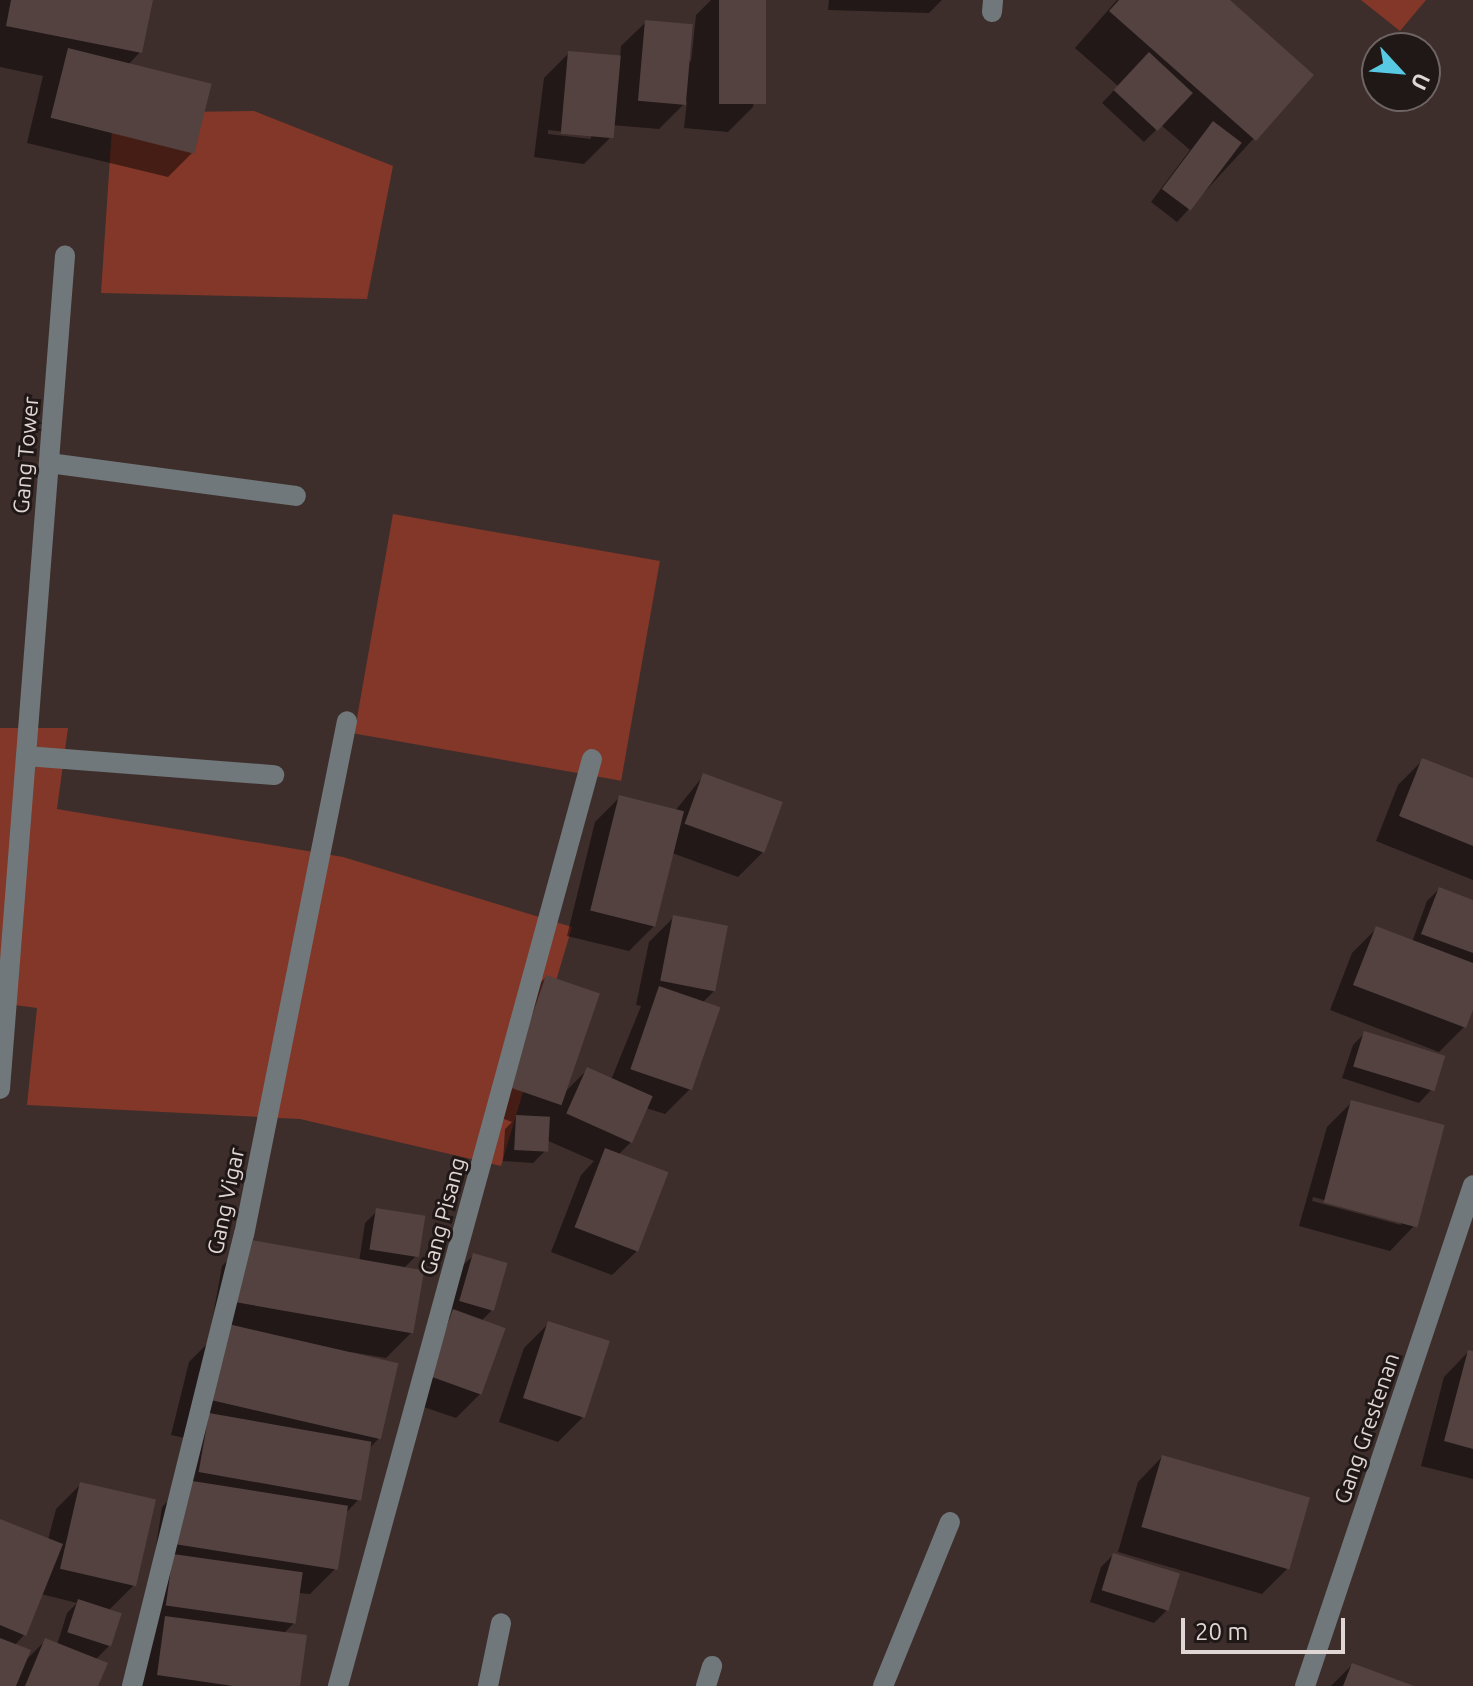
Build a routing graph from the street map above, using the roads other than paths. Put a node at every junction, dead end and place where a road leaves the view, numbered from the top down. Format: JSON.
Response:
{"nodes":[{"id":1,"x":65,"y":256,"type":"dead end"},
{"id":2,"x":49,"y":463,"type":"junction"},
{"id":3,"x":296,"y":496,"type":"dead end"},
{"id":4,"x":347,"y":721,"type":"dead end"},
{"id":5,"x":26,"y":756,"type":"junction"},
{"id":6,"x":592,"y":759,"type":"dead end"},
{"id":7,"x":274,"y":775,"type":"dead end"},
{"id":8,"x":0,"y":1089,"type":"edge"},
{"id":9,"x":1473,"y":1185,"type":"edge"},
{"id":10,"x":950,"y":1522,"type":"dead end"},
{"id":11,"x":501,"y":1623,"type":"dead end"},
{"id":12,"x":132,"y":1686,"type":"edge"},
{"id":13,"x":338,"y":1686,"type":"edge"},
{"id":14,"x":488,"y":1686,"type":"edge"},
{"id":15,"x":883,"y":1686,"type":"edge"},
{"id":16,"x":1305,"y":1686,"type":"edge"}],
"edges":[{"from":1,"to":2,"type":"street","name":"Gang Tower"},
{"from":2,"to":3,"type":"street"},
{"from":2,"to":5,"type":"street","name":"Gang Tower"},
{"from":4,"to":12,"type":"street","name":"Gang Vigar"},
{"from":5,"to":7,"type":"street"},
{"from":5,"to":8,"type":"street","name":"Gang Tower"},
{"from":6,"to":13,"type":"street","name":"Gang Pisang"},
{"from":9,"to":16,"type":"street","name":"Gang Grestenan"},
{"from":10,"to":15,"type":"street"},
{"from":11,"to":14,"type":"street"}]}
